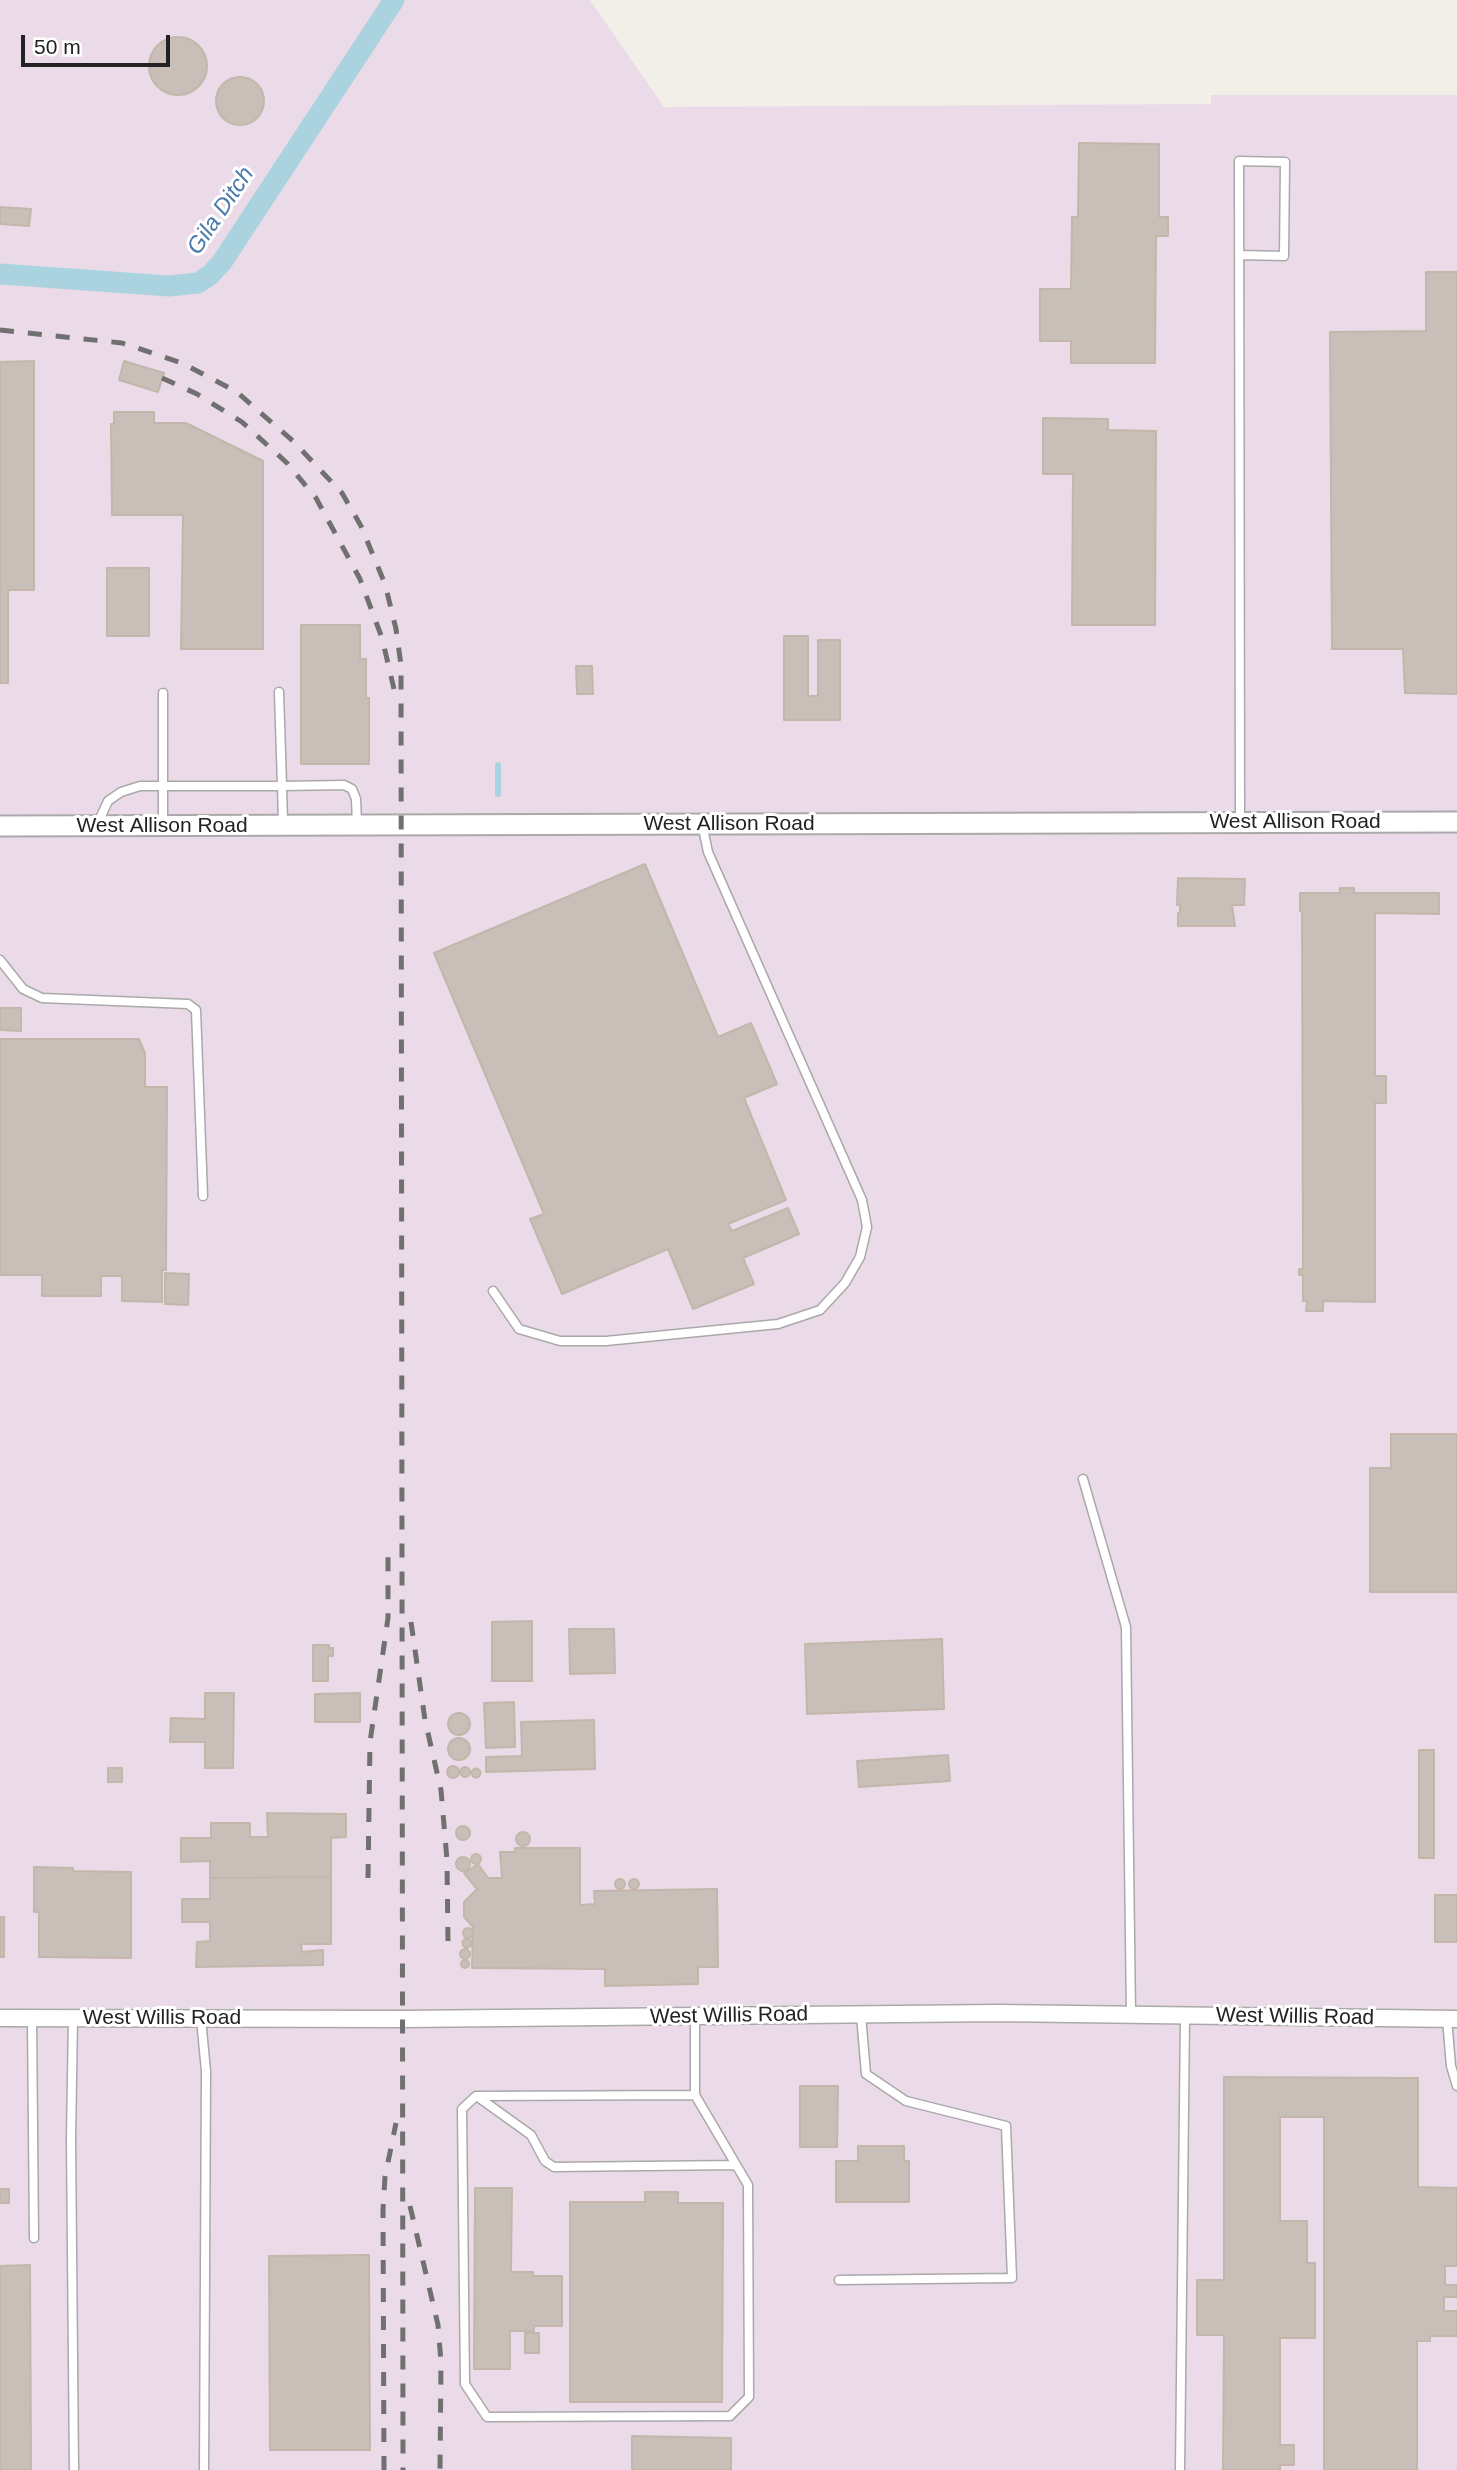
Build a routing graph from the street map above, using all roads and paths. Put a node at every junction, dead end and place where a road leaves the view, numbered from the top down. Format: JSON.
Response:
{"nodes":[{"id":1,"x":1239,"y":255,"type":"junction"},
{"id":2,"x":279,"y":692,"type":"dead end"},
{"id":3,"x":163,"y":693,"type":"dead end"},
{"id":4,"x":163,"y":786,"type":"junction"},
{"id":5,"x":282,"y":786,"type":"junction"},
{"id":6,"x":1240,"y":821,"type":"junction"},
{"id":7,"x":1457,"y":822,"type":"edge"},
{"id":8,"x":702,"y":824,"type":"junction"},
{"id":9,"x":0,"y":826,"type":"edge"},
{"id":10,"x":96,"y":826,"type":"junction"},
{"id":11,"x":283,"y":826,"type":"junction"},
{"id":12,"x":357,"y":826,"type":"junction"},
{"id":13,"x":163,"y":827,"type":"junction"},
{"id":14,"x":0,"y":960,"type":"edge"},
{"id":15,"x":203,"y":1196,"type":"dead end"},
{"id":16,"x":493,"y":1292,"type":"dead end"},
{"id":17,"x":1083,"y":1479,"type":"dead end"},
{"id":18,"x":861,"y":2015,"type":"junction"},
{"id":19,"x":1131,"y":2015,"type":"junction"},
{"id":20,"x":695,"y":2016,"type":"junction"},
{"id":21,"x":1185,"y":2016,"type":"junction"},
{"id":22,"x":0,"y":2018,"type":"edge"},
{"id":23,"x":32,"y":2018,"type":"junction"},
{"id":24,"x":73,"y":2018,"type":"junction"},
{"id":25,"x":201,"y":2019,"type":"junction"},
{"id":26,"x":1452,"y":2019,"type":"edge"},
{"id":27,"x":1457,"y":2086,"type":"edge"},
{"id":28,"x":695,"y":2095,"type":"junction"},
{"id":29,"x":477,"y":2096,"type":"junction"},
{"id":30,"x":736,"y":2165,"type":"junction"},
{"id":31,"x":34,"y":2238,"type":"dead end"},
{"id":32,"x":839,"y":2280,"type":"dead end"},
{"id":33,"x":74,"y":2470,"type":"edge"},
{"id":34,"x":204,"y":2470,"type":"edge"},
{"id":35,"x":1180,"y":2470,"type":"edge"}],
"edges":[{"from":1,"to":1,"type":"lane"},
{"from":1,"to":6,"type":"lane"},
{"from":2,"to":5,"type":"lane"},
{"from":3,"to":4,"type":"lane"},
{"from":4,"to":5,"type":"lane"},
{"from":4,"to":10,"type":"lane"},
{"from":4,"to":13,"type":"lane"},
{"from":5,"to":11,"type":"lane"},
{"from":5,"to":12,"type":"lane"},
{"from":6,"to":7,"type":"street","name":"West Allison Road"},
{"from":6,"to":8,"type":"street","name":"West Allison Road"},
{"from":8,"to":12,"type":"street","name":"West Allison Road"},
{"from":8,"to":16,"type":"lane"},
{"from":9,"to":10,"type":"street","name":"West Allison Road"},
{"from":10,"to":13,"type":"street","name":"West Allison Road"},
{"from":11,"to":12,"type":"street","name":"West Allison Road"},
{"from":11,"to":13,"type":"street","name":"West Allison Road"},
{"from":14,"to":15,"type":"lane"},
{"from":17,"to":19,"type":"lane"},
{"from":18,"to":19,"type":"street","name":"West Willis Road"},
{"from":18,"to":20,"type":"street","name":"West Willis Road"},
{"from":18,"to":32,"type":"lane"},
{"from":19,"to":21,"type":"street","name":"West Willis Road"},
{"from":20,"to":25,"type":"street","name":"West Willis Road"},
{"from":20,"to":28,"type":"lane"},
{"from":21,"to":26,"type":"street","name":"West Willis Road"},
{"from":21,"to":35,"type":"lane"},
{"from":22,"to":23,"type":"street","name":"West Willis Road"},
{"from":23,"to":24,"type":"street","name":"West Willis Road"},
{"from":23,"to":31,"type":"lane"},
{"from":24,"to":25,"type":"street","name":"West Willis Road"},
{"from":24,"to":33,"type":"lane"},
{"from":25,"to":34,"type":"lane"},
{"from":26,"to":27,"type":"lane"},
{"from":28,"to":29,"type":"lane"},
{"from":28,"to":30,"type":"lane"},
{"from":29,"to":30,"type":"lane"},
{"from":29,"to":30,"type":"lane"}]}
